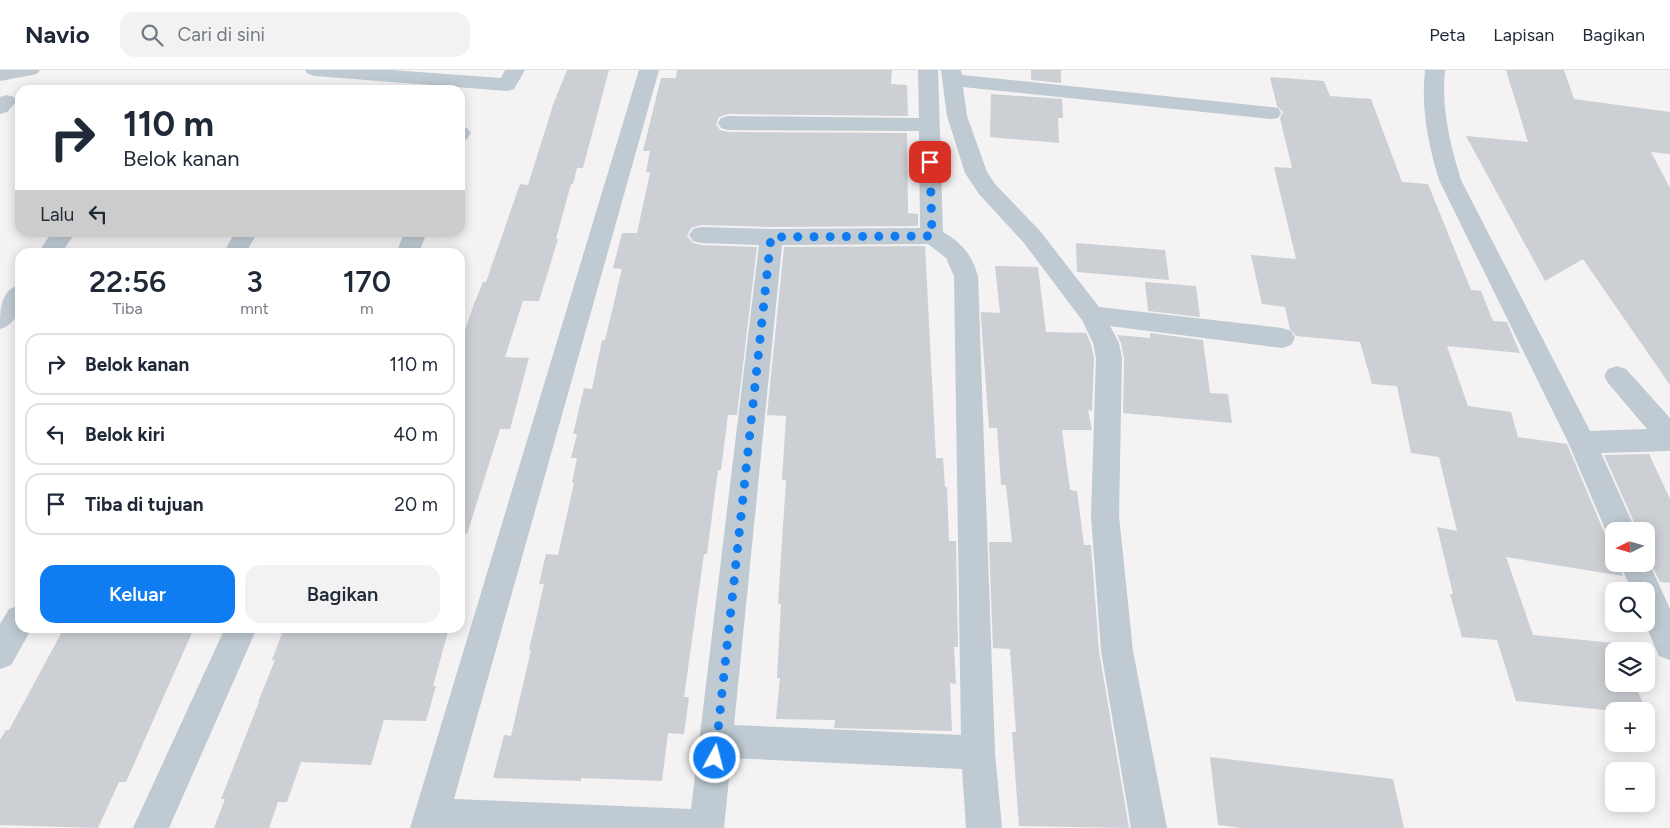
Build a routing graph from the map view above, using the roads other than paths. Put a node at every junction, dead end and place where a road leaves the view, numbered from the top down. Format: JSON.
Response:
{"nodes":[{"id":1,"x":30,"y":70,"type":"edge"},
{"id":2,"x":315,"y":70,"type":"edge"},
{"id":3,"x":515,"y":70,"type":"edge"},
{"id":4,"x":649,"y":70,"type":"edge"},
{"id":5,"x":1435,"y":70,"type":"edge"},
{"id":6,"x":943,"y":73,"type":"edge"},
{"id":7,"x":0,"y":75,"type":"edge"},
{"id":8,"x":1270,"y":113,"type":"dead end"},
{"id":9,"x":728,"y":123,"type":"dead end"},
{"id":10,"x":929,"y":125,"type":"junction"},
{"id":11,"x":701,"y":235,"type":"dead end"},
{"id":12,"x":932,"y":236,"type":"junction"},
{"id":13,"x":61,"y":237,"type":"edge"},
{"id":14,"x":244,"y":237,"type":"edge"},
{"id":15,"x":771,"y":237,"type":"junction"},
{"id":16,"x":53,"y":248,"type":"edge"},
{"id":17,"x":237,"y":248,"type":"edge"},
{"id":18,"x":15,"y":300,"type":"edge"},
{"id":19,"x":1092,"y":315,"type":"junction"},
{"id":20,"x":0,"y":320,"type":"edge"},
{"id":21,"x":1282,"y":338,"type":"dead end"},
{"id":22,"x":1617,"y":376,"type":"dead end"},
{"id":23,"x":1668,"y":439,"type":"edge"},
{"id":24,"x":1582,"y":442,"type":"junction"},
{"id":25,"x":1617,"y":522,"type":"edge"},
{"id":26,"x":1638,"y":572,"type":"edge"},
{"id":27,"x":15,"y":628,"type":"edge"},
{"id":28,"x":239,"y":633,"type":"edge"},
{"id":29,"x":1670,"y":645,"type":"edge"},
{"id":30,"x":0,"y":654,"type":"edge"},
{"id":31,"x":717,"y":741,"type":"junction"},
{"id":32,"x":978,"y":753,"type":"junction"},
{"id":33,"x":430,"y":822,"type":"edge"},
{"id":34,"x":706,"y":827,"type":"edge"},
{"id":35,"x":151,"y":828,"type":"edge"},
{"id":36,"x":984,"y":828,"type":"edge"},
{"id":37,"x":1149,"y":828,"type":"edge"}],
"edges":[{"from":1,"to":7,"type":"street"},
{"from":2,"to":3,"type":"street"},
{"from":4,"to":33,"type":"street"},
{"from":5,"to":24,"type":"street"},
{"from":6,"to":8,"type":"street"},
{"from":6,"to":10,"type":"street"},
{"from":6,"to":19,"type":"street"},
{"from":9,"to":10,"type":"street"},
{"from":10,"to":12,"type":"street"},
{"from":11,"to":15,"type":"street"},
{"from":12,"to":15,"type":"street"},
{"from":12,"to":32,"type":"street"},
{"from":13,"to":16,"type":"street"},
{"from":14,"to":17,"type":"street"},
{"from":15,"to":31,"type":"street"},
{"from":18,"to":20,"type":"street"},
{"from":19,"to":21,"type":"street"},
{"from":19,"to":37,"type":"street"},
{"from":22,"to":23,"type":"street"},
{"from":23,"to":24,"type":"street"},
{"from":24,"to":25,"type":"street"},
{"from":26,"to":29,"type":"street"},
{"from":27,"to":30,"type":"street"},
{"from":28,"to":35,"type":"street"},
{"from":31,"to":32,"type":"street"},
{"from":31,"to":34,"type":"street"},
{"from":32,"to":36,"type":"street"},
{"from":33,"to":34,"type":"street"}]}
